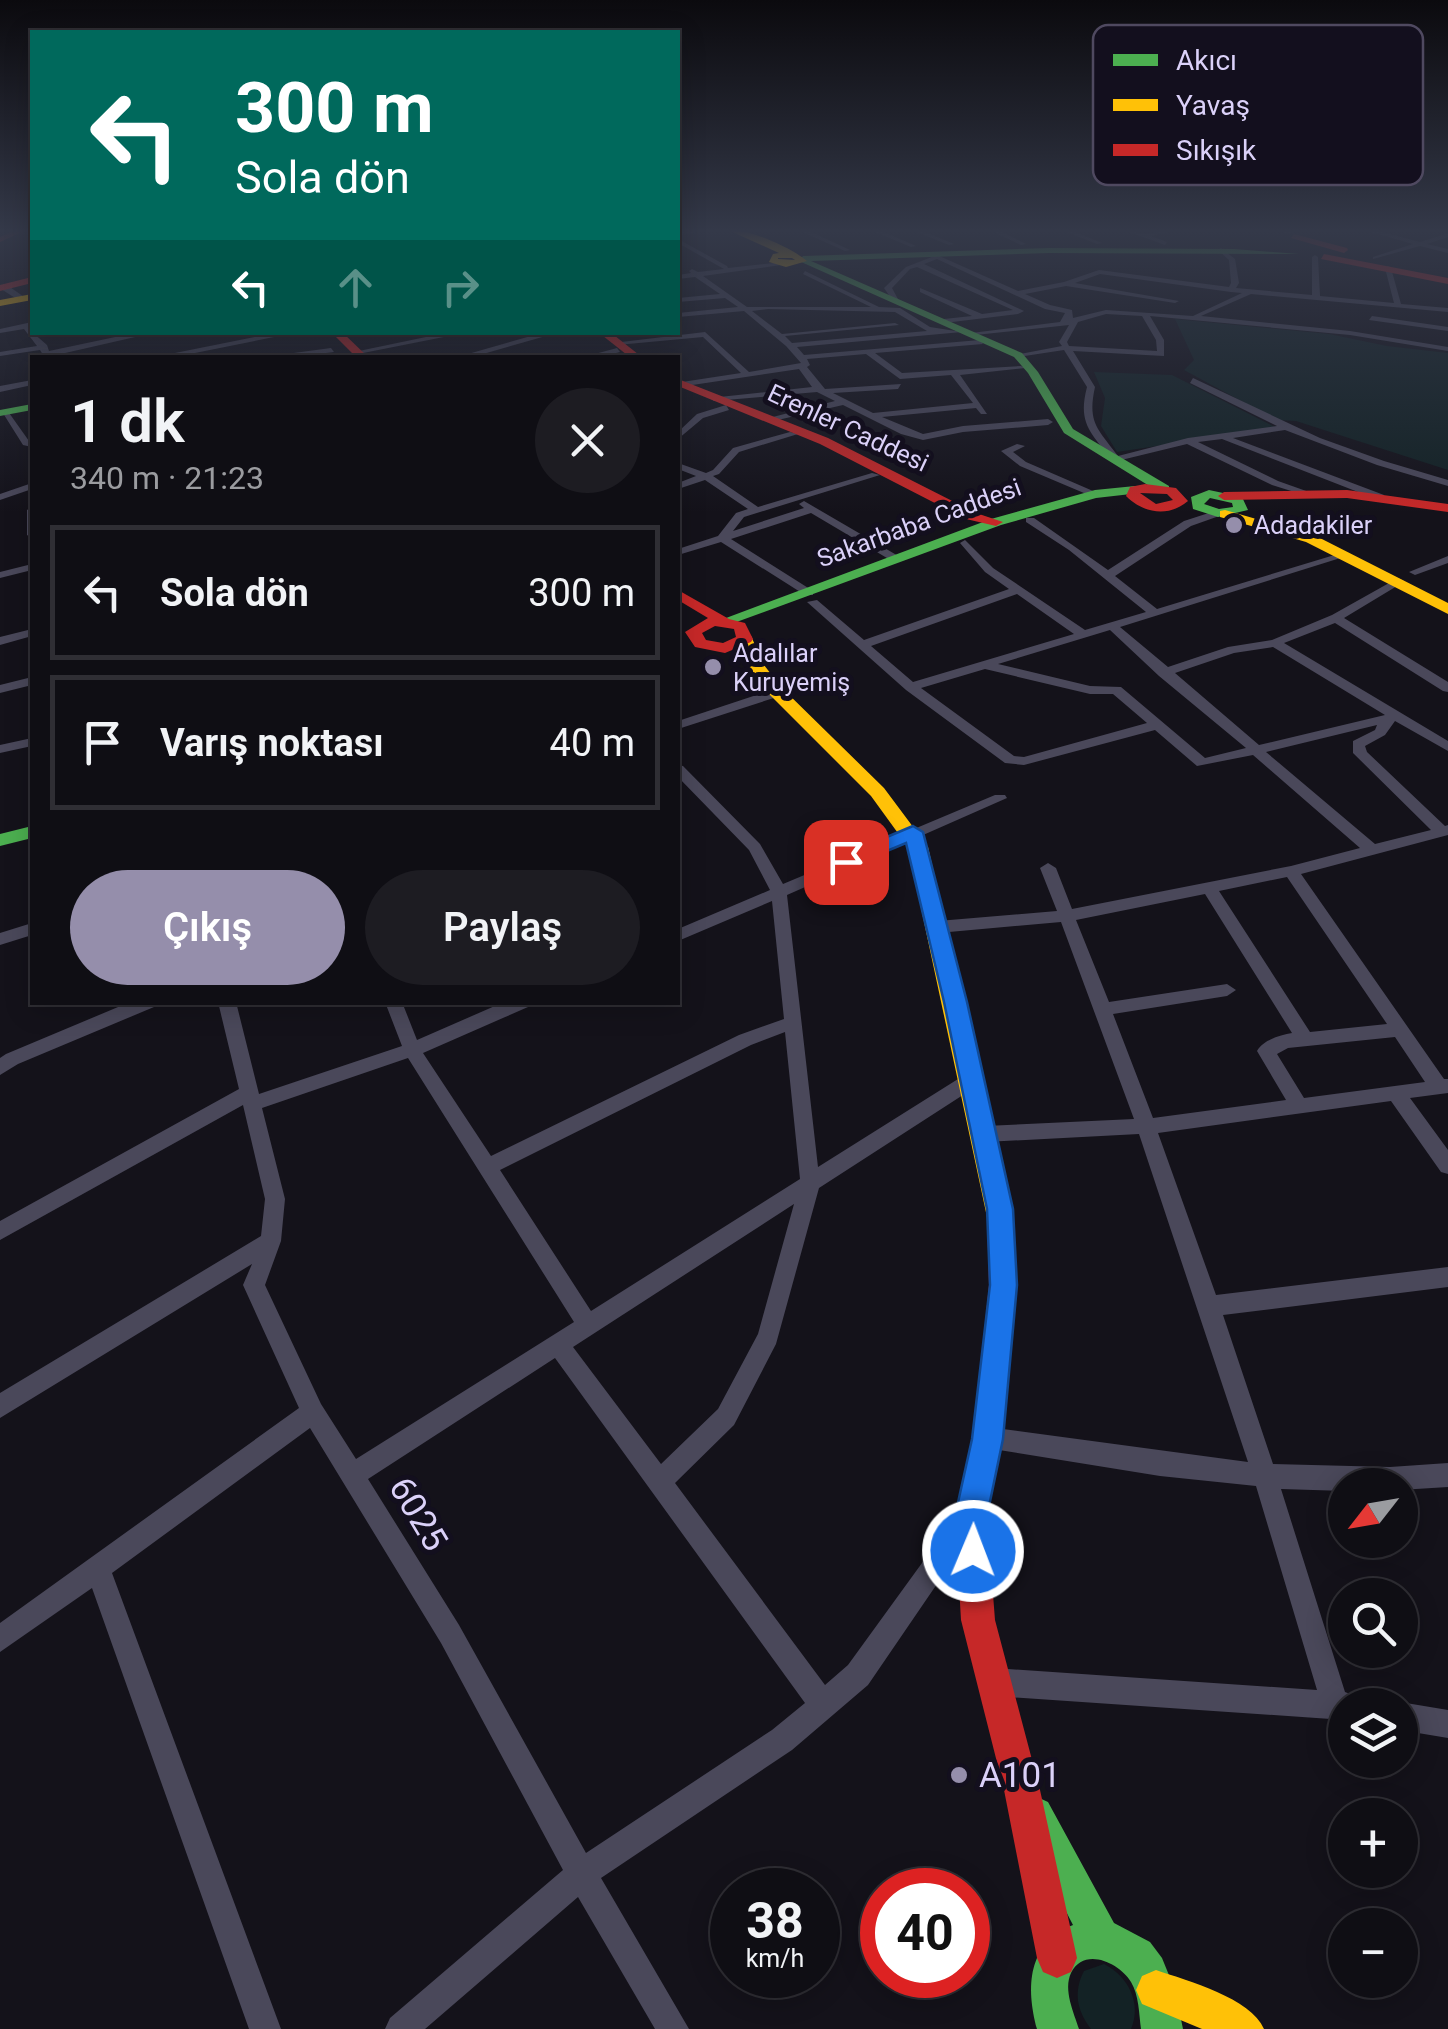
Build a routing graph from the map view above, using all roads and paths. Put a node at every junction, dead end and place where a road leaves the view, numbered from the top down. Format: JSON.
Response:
{"nodes":[{"id":1,"x":763,"y":324,"type":"edge"},
{"id":2,"x":841,"y":324,"type":"edge"},
{"id":3,"x":906,"y":324,"type":"edge"},
{"id":4,"x":917,"y":324,"type":"edge"},
{"id":5,"x":951,"y":324,"type":"edge"},
{"id":6,"x":954,"y":324,"type":"edge"},
{"id":7,"x":962,"y":324,"type":"edge"},
{"id":8,"x":983,"y":324,"type":"edge"},
{"id":9,"x":1062,"y":324,"type":"edge"},
{"id":10,"x":1072,"y":324,"type":"edge"},
{"id":11,"x":1153,"y":324,"type":"edge"},
{"id":12,"x":1268,"y":324,"type":"edge"},
{"id":13,"x":1334,"y":324,"type":"edge"},
{"id":14,"x":1415,"y":324,"type":"edge"},
{"id":15,"x":29,"y":325,"type":"edge"},
{"id":16,"x":1280,"y":325,"type":"joint"},
{"id":17,"x":680,"y":328,"type":"edge"},
{"id":18,"x":843,"y":328,"type":"junction"},
{"id":19,"x":1448,"y":328,"type":"edge"},
{"id":20,"x":968,"y":329,"type":"junction"},
{"id":21,"x":0,"y":330,"type":"edge"},
{"id":22,"x":1334,"y":331,"type":"junction"},
{"id":23,"x":778,"y":334,"type":"junction"},
{"id":24,"x":91,"y":335,"type":"edge"},
{"id":25,"x":139,"y":335,"type":"edge"},
{"id":26,"x":280,"y":335,"type":"edge"},
{"id":27,"x":319,"y":335,"type":"edge"},
{"id":28,"x":444,"y":335,"type":"edge"},
{"id":29,"x":545,"y":335,"type":"edge"},
{"id":30,"x":600,"y":335,"type":"edge"},
{"id":31,"x":690,"y":336,"type":"junction"},
{"id":32,"x":417,"y":343,"type":"junction"},
{"id":33,"x":98,"y":344,"type":"junction"},
{"id":34,"x":624,"y":345,"type":"edge"},
{"id":35,"x":791,"y":345,"type":"junction"},
{"id":36,"x":1065,"y":348,"type":"junction"},
{"id":37,"x":1448,"y":349,"type":"edge"},
{"id":38,"x":345,"y":350,"type":"edge"},
{"id":39,"x":432,"y":350,"type":"dead end"},
{"id":40,"x":868,"y":352,"type":"junction"},
{"id":41,"x":48,"y":353,"type":"edge"},
{"id":42,"x":0,"y":354,"type":"edge"},
{"id":43,"x":107,"y":355,"type":"edge"},
{"id":44,"x":180,"y":355,"type":"edge"},
{"id":45,"x":312,"y":355,"type":"edge"},
{"id":46,"x":469,"y":355,"type":"edge"},
{"id":47,"x":593,"y":355,"type":"edge"},
{"id":48,"x":804,"y":362,"type":"junction"},
{"id":49,"x":1019,"y":362,"type":"junction"},
{"id":50,"x":745,"y":372,"type":"junction"},
{"id":51,"x":954,"y":372,"type":"junction"},
{"id":52,"x":1193,"y":381,"type":"dead end"},
{"id":53,"x":30,"y":383,"type":"edge"},
{"id":54,"x":898,"y":386,"type":"dead end"},
{"id":55,"x":0,"y":388,"type":"edge"},
{"id":56,"x":680,"y":388,"type":"edge"},
{"id":57,"x":823,"y":390,"type":"junction"},
{"id":58,"x":843,"y":402,"type":"junction"},
{"id":59,"x":720,"y":403,"type":"junction"},
{"id":60,"x":979,"y":405,"type":"junction"},
{"id":61,"x":30,"y":407,"type":"edge"},
{"id":62,"x":2,"y":413,"type":"edge"},
{"id":63,"x":870,"y":416,"type":"junction"},
{"id":64,"x":768,"y":419,"type":"junction"},
{"id":65,"x":1048,"y":422,"type":"junction"},
{"id":66,"x":995,"y":426,"type":"junction"},
{"id":67,"x":1282,"y":428,"type":"junction"},
{"id":68,"x":680,"y":434,"type":"edge"},
{"id":69,"x":793,"y":434,"type":"junction"},
{"id":70,"x":1222,"y":436,"type":"junction"},
{"id":71,"x":1188,"y":442,"type":"junction"},
{"id":72,"x":30,"y":444,"type":"edge"},
{"id":73,"x":1020,"y":446,"type":"dead end"},
{"id":74,"x":680,"y":467,"type":"edge"},
{"id":75,"x":875,"y":475,"type":"junction"},
{"id":76,"x":706,"y":476,"type":"junction"},
{"id":77,"x":1448,"y":483,"type":"edge"},
{"id":78,"x":680,"y":485,"type":"edge"},
{"id":79,"x":1147,"y":486,"type":"junction"},
{"id":80,"x":30,"y":487,"type":"edge"},
{"id":81,"x":1304,"y":492,"type":"junction"},
{"id":82,"x":1096,"y":494,"type":"junction"},
{"id":83,"x":0,"y":496,"type":"edge"},
{"id":84,"x":1380,"y":497,"type":"junction"},
{"id":85,"x":795,"y":498,"type":"junction"},
{"id":86,"x":1223,"y":504,"type":"junction"},
{"id":87,"x":813,"y":509,"type":"junction"},
{"id":88,"x":1275,"y":509,"type":"junction"},
{"id":89,"x":756,"y":510,"type":"junction"},
{"id":90,"x":1448,"y":510,"type":"edge"},
{"id":91,"x":1030,"y":520,"type":"junction"},
{"id":92,"x":996,"y":522,"type":"junction"},
{"id":93,"x":1315,"y":532,"type":"junction"},
{"id":94,"x":722,"y":538,"type":"junction"},
{"id":95,"x":966,"y":538,"type":"junction"},
{"id":96,"x":680,"y":551,"type":"edge"},
{"id":97,"x":1345,"y":555,"type":"junction"},
{"id":98,"x":896,"y":559,"type":"junction"},
{"id":99,"x":1448,"y":560,"type":"edge"},
{"id":100,"x":30,"y":568,"type":"edge"},
{"id":101,"x":0,"y":575,"type":"edge"},
{"id":102,"x":1107,"y":575,"type":"junction"},
{"id":103,"x":1406,"y":576,"type":"junction"},
{"id":104,"x":1448,"y":589,"type":"edge"},
{"id":105,"x":1018,"y":590,"type":"junction"},
{"id":106,"x":680,"y":595,"type":"edge"},
{"id":107,"x":811,"y":597,"type":"junction"},
{"id":108,"x":1448,"y":599,"type":"edge"},
{"id":109,"x":1448,"y":609,"type":"edge"},
{"id":110,"x":1155,"y":613,"type":"junction"},
{"id":111,"x":1336,"y":618,"type":"junction"},
{"id":112,"x":724,"y":621,"type":"junction"},
{"id":113,"x":1112,"y":626,"type":"junction"},
{"id":114,"x":30,"y":634,"type":"edge"},
{"id":115,"x":1084,"y":635,"type":"junction"},
{"id":116,"x":695,"y":636,"type":"edge"},
{"id":117,"x":745,"y":636,"type":"junction"},
{"id":118,"x":0,"y":641,"type":"edge"},
{"id":119,"x":1276,"y":643,"type":"junction"},
{"id":120,"x":862,"y":645,"type":"junction"},
{"id":121,"x":984,"y":664,"type":"junction"},
{"id":122,"x":1163,"y":673,"type":"junction"},
{"id":123,"x":30,"y":682,"type":"edge"},
{"id":124,"x":911,"y":687,"type":"junction"},
{"id":125,"x":0,"y":688,"type":"edge"},
{"id":126,"x":1448,"y":688,"type":"edge"},
{"id":127,"x":778,"y":692,"type":"junction"},
{"id":128,"x":1392,"y":717,"type":"junction"},
{"id":129,"x":680,"y":724,"type":"edge"},
{"id":130,"x":1158,"y":725,"type":"junction"},
{"id":131,"x":30,"y":742,"type":"edge"},
{"id":132,"x":1448,"y":748,"type":"edge"},
{"id":133,"x":0,"y":749,"type":"edge"},
{"id":134,"x":1255,"y":751,"type":"junction"},
{"id":135,"x":680,"y":771,"type":"edge"},
{"id":136,"x":1000,"y":798,"type":"dead end"},
{"id":137,"x":30,"y":820,"type":"edge"},
{"id":138,"x":0,"y":828,"type":"edge"},
{"id":139,"x":1445,"y":831,"type":"edge"},
{"id":140,"x":30,"y":832,"type":"edge"},
{"id":141,"x":913,"y":832,"type":"junction"},
{"id":142,"x":0,"y":840,"type":"edge"},
{"id":143,"x":1374,"y":851,"type":"junction"},
{"id":144,"x":1048,"y":868,"type":"dead end"},
{"id":145,"x":1291,"y":871,"type":"junction"},
{"id":146,"x":1208,"y":886,"type":"junction"},
{"id":147,"x":779,"y":890,"type":"junction"},
{"id":148,"x":1067,"y":916,"type":"junction"},
{"id":149,"x":938,"y":927,"type":"junction"},
{"id":150,"x":30,"y":929,"type":"edge"},
{"id":151,"x":680,"y":933,"type":"edge"},
{"id":152,"x":0,"y":939,"type":"edge"},
{"id":153,"x":1227,"y":990,"type":"dead end"},
{"id":154,"x":140,"y":1005,"type":"edge"},
{"id":155,"x":228,"y":1005,"type":"edge"},
{"id":156,"x":394,"y":1005,"type":"edge"},
{"id":157,"x":515,"y":1005,"type":"edge"},
{"id":158,"x":1103,"y":1008,"type":"junction"},
{"id":159,"x":794,"y":1022,"type":"junction"},
{"id":160,"x":1400,"y":1030,"type":"junction"},
{"id":161,"x":1306,"y":1041,"type":"junction"},
{"id":162,"x":412,"y":1050,"type":"junction"},
{"id":163,"x":4,"y":1059,"type":"edge"},
{"id":164,"x":973,"y":1079,"type":"junction"},
{"id":165,"x":1443,"y":1087,"type":"edge"},
{"id":166,"x":1396,"y":1093,"type":"junction"},
{"id":167,"x":252,"y":1097,"type":"junction"},
{"id":168,"x":1299,"y":1106,"type":"junction"},
{"id":169,"x":1148,"y":1126,"type":"junction"},
{"id":170,"x":985,"y":1134,"type":"junction"},
{"id":171,"x":1448,"y":1166,"type":"edge"},
{"id":172,"x":488,"y":1167,"type":"junction"},
{"id":173,"x":810,"y":1183,"type":"junction"},
{"id":174,"x":0,"y":1230,"type":"edge"},
{"id":175,"x":272,"y":1241,"type":"junction"},
{"id":176,"x":1448,"y":1277,"type":"edge"},
{"id":177,"x":1210,"y":1306,"type":"junction"},
{"id":178,"x":588,"y":1325,"type":"junction"},
{"id":179,"x":558,"y":1344,"type":"junction"},
{"id":180,"x":0,"y":1406,"type":"edge"},
{"id":181,"x":314,"y":1412,"type":"junction"},
{"id":182,"x":988,"y":1439,"type":"junction"},
{"id":183,"x":353,"y":1475,"type":"junction"},
{"id":184,"x":1448,"y":1475,"type":"edge"},
{"id":185,"x":1268,"y":1477,"type":"junction"},
{"id":186,"x":659,"y":1482,"type":"junction"},
{"id":187,"x":971,"y":1516,"type":"junction"},
{"id":188,"x":98,"y":1570,"type":"junction"},
{"id":189,"x":0,"y":1639,"type":"edge"},
{"id":190,"x":994,"y":1682,"type":"junction"},
{"id":191,"x":1334,"y":1688,"type":"edge"},
{"id":192,"x":823,"y":1705,"type":"junction"},
{"id":193,"x":1328,"y":1705,"type":"edge"},
{"id":194,"x":1418,"y":1719,"type":"edge"},
{"id":195,"x":1448,"y":1724,"type":"edge"},
{"id":196,"x":1022,"y":1790,"type":"junction"},
{"id":197,"x":583,"y":1873,"type":"junction"},
{"id":198,"x":1099,"y":1934,"type":"junction"},
{"id":199,"x":1058,"y":1958,"type":"junction"},
{"id":200,"x":1156,"y":1990,"type":"junction"},
{"id":201,"x":1056,"y":2027,"type":"edge"},
{"id":202,"x":265,"y":2029,"type":"edge"},
{"id":203,"x":401,"y":2029,"type":"edge"},
{"id":204,"x":673,"y":2029,"type":"edge"},
{"id":205,"x":1162,"y":2029,"type":"edge"},
{"id":206,"x":1243,"y":2029,"type":"edge"}],
"edges":[{"from":1,"to":23,"type":"street"},
{"from":2,"to":18,"type":"street"},
{"from":3,"to":18,"type":"street"},
{"from":4,"to":20,"type":"street"},
{"from":5,"to":20,"type":"main road"},
{"from":6,"to":20,"type":"main road"},
{"from":7,"to":20,"type":"street"},
{"from":8,"to":20,"type":"street"},
{"from":9,"to":20,"type":"street"},
{"from":10,"to":36,"type":"street"},
{"from":11,"to":36,"type":"street"},
{"from":12,"to":16,"type":"street"},
{"from":13,"to":22,"type":"street"},
{"from":14,"to":19,"type":"street"},
{"from":15,"to":21,"type":"street"},
{"from":16,"to":22,"type":"street"},
{"from":17,"to":31,"type":"street"},
{"from":18,"to":23,"type":"street"},
{"from":20,"to":35,"type":"street"},
{"from":20,"to":40,"type":"street"},
{"from":20,"to":49,"type":"main road"},
{"from":22,"to":37,"type":"street"},
{"from":23,"to":35,"type":"street"},
{"from":24,"to":33,"type":"street"},
{"from":25,"to":33,"type":"street"},
{"from":26,"to":44,"type":"street"},
{"from":27,"to":38,"type":"main road"},
{"from":28,"to":32,"type":"street"},
{"from":29,"to":46,"type":"street"},
{"from":30,"to":34,"type":"main road"},
{"from":31,"to":34,"type":"street"},
{"from":31,"to":50,"type":"street"},
{"from":32,"to":38,"type":"street"},
{"from":32,"to":39,"type":"street"},
{"from":33,"to":41,"type":"street"},
{"from":33,"to":43,"type":"street"},
{"from":34,"to":47,"type":"street"},
{"from":35,"to":48,"type":"street"},
{"from":36,"to":49,"type":"street"},
{"from":36,"to":79,"type":"street"},
{"from":38,"to":45,"type":"street"},
{"from":40,"to":48,"type":"street"},
{"from":40,"to":51,"type":"street"},
{"from":41,"to":42,"type":"street"},
{"from":48,"to":50,"type":"street"},
{"from":48,"to":57,"type":"street"},
{"from":49,"to":51,"type":"street"},
{"from":49,"to":65,"type":"main road"},
{"from":49,"to":79,"type":"main road"},
{"from":50,"to":56,"type":"street"},
{"from":51,"to":60,"type":"street"},
{"from":52,"to":67,"type":"street"},
{"from":53,"to":55,"type":"street"},
{"from":54,"to":57,"type":"street"},
{"from":56,"to":59,"type":"main road","name":"Erenler Caddesi"},
{"from":57,"to":58,"type":"street"},
{"from":57,"to":59,"type":"street"},
{"from":58,"to":63,"type":"street"},
{"from":58,"to":64,"type":"street"},
{"from":59,"to":64,"type":"main road","name":"Erenler Caddesi"},
{"from":59,"to":68,"type":"street"},
{"from":59,"to":69,"type":"main road","name":"Erenler Caddesi"},
{"from":60,"to":63,"type":"street"},
{"from":60,"to":66,"type":"street"},
{"from":61,"to":62,"type":"main road"},
{"from":62,"to":72,"type":"street"},
{"from":63,"to":66,"type":"street"},
{"from":64,"to":92,"type":"main road","name":"Erenler Caddesi"},
{"from":65,"to":66,"type":"street"},
{"from":65,"to":79,"type":"main road"},
{"from":67,"to":70,"type":"street"},
{"from":67,"to":77,"type":"street"},
{"from":69,"to":75,"type":"main road","name":"Erenler Caddesi"},
{"from":69,"to":76,"type":"street"},
{"from":70,"to":71,"type":"street"},
{"from":70,"to":84,"type":"street"},
{"from":71,"to":79,"type":"street"},
{"from":71,"to":81,"type":"street"},
{"from":73,"to":82,"type":"street"},
{"from":74,"to":76,"type":"street"},
{"from":75,"to":85,"type":"street"},
{"from":75,"to":95,"type":"main road","name":"Erenler Caddesi"},
{"from":76,"to":78,"type":"street"},
{"from":76,"to":89,"type":"street"},
{"from":79,"to":82,"type":"main road","name":"Sakarbaba Caddesi"},
{"from":79,"to":86,"type":"main road"},
{"from":79,"to":86,"type":"main road"},
{"from":79,"to":86,"type":"street"},
{"from":79,"to":91,"type":"main road","name":"Sakarbaba Caddesi"},
{"from":79,"to":102,"type":"street"},
{"from":80,"to":83,"type":"street"},
{"from":81,"to":84,"type":"main road"},
{"from":81,"to":86,"type":"main road"},
{"from":82,"to":92,"type":"main road","name":"Sakarbaba Caddesi"},
{"from":84,"to":90,"type":"main road"},
{"from":85,"to":87,"type":"street"},
{"from":85,"to":89,"type":"street"},
{"from":86,"to":88,"type":"main road"},
{"from":86,"to":97,"type":"main road"},
{"from":87,"to":94,"type":"street"},
{"from":87,"to":98,"type":"street"},
{"from":88,"to":90,"type":"main road"},
{"from":88,"to":93,"type":"main road"},
{"from":89,"to":94,"type":"street"},
{"from":91,"to":95,"type":"main road","name":"Sakarbaba Caddesi"},
{"from":91,"to":102,"type":"street"},
{"from":92,"to":95,"type":"main road","name":"Sakarbaba Caddesi"},
{"from":93,"to":103,"type":"main road"},
{"from":93,"to":108,"type":"main road"},
{"from":94,"to":96,"type":"street"},
{"from":94,"to":107,"type":"street"},
{"from":95,"to":98,"type":"main road","name":"Sakarbaba Caddesi"},
{"from":95,"to":105,"type":"street"},
{"from":95,"to":107,"type":"main road","name":"Sakarbaba Caddesi"},
{"from":97,"to":103,"type":"main road"},
{"from":97,"to":110,"type":"street"},
{"from":98,"to":107,"type":"main road","name":"Sakarbaba Caddesi"},
{"from":99,"to":103,"type":"street"},
{"from":100,"to":101,"type":"street"},
{"from":102,"to":110,"type":"street"},
{"from":103,"to":104,"type":"main road"},
{"from":103,"to":109,"type":"main road"},
{"from":103,"to":111,"type":"street"},
{"from":105,"to":115,"type":"street"},
{"from":105,"to":120,"type":"street"},
{"from":106,"to":112,"type":"main road"},
{"from":107,"to":112,"type":"main road","name":"Sakarbaba Caddesi"},
{"from":107,"to":117,"type":"main road","name":"Sakarbaba Caddesi"},
{"from":107,"to":120,"type":"street"},
{"from":110,"to":113,"type":"street"},
{"from":111,"to":119,"type":"street"},
{"from":111,"to":126,"type":"street"},
{"from":112,"to":116,"type":"main road","name":"Sakarbaba Caddesi"},
{"from":112,"to":117,"type":"main road"},
{"from":113,"to":115,"type":"street"},
{"from":113,"to":122,"type":"street"},
{"from":114,"to":118,"type":"street"},
{"from":115,"to":121,"type":"street"},
{"from":116,"to":117,"type":"main road","name":"Sakarbaba Caddesi"},
{"from":116,"to":127,"type":"main road"},
{"from":117,"to":127,"type":"main road"},
{"from":119,"to":122,"type":"street"},
{"from":119,"to":128,"type":"street"},
{"from":120,"to":124,"type":"street"},
{"from":121,"to":124,"type":"street"},
{"from":121,"to":130,"type":"street"},
{"from":122,"to":134,"type":"street"},
{"from":123,"to":125,"type":"street"},
{"from":124,"to":130,"type":"street"},
{"from":127,"to":129,"type":"street"},
{"from":127,"to":141,"type":"main road"},
{"from":128,"to":132,"type":"street"},
{"from":128,"to":134,"type":"street"},
{"from":128,"to":139,"type":"street"},
{"from":130,"to":134,"type":"street"},
{"from":131,"to":133,"type":"street"},
{"from":134,"to":143,"type":"street"},
{"from":135,"to":147,"type":"street"},
{"from":136,"to":141,"type":"street"},
{"from":137,"to":138,"type":"main road"},
{"from":139,"to":143,"type":"street"},
{"from":140,"to":142,"type":"main road"},
{"from":141,"to":147,"type":"street"},
{"from":141,"to":149,"type":"main road"},
{"from":143,"to":145,"type":"street"},
{"from":144,"to":148,"type":"street"},
{"from":145,"to":146,"type":"street"},
{"from":145,"to":160,"type":"street"},
{"from":146,"to":148,"type":"street"},
{"from":146,"to":161,"type":"street"},
{"from":147,"to":151,"type":"street"},
{"from":147,"to":159,"type":"street"},
{"from":148,"to":149,"type":"street"},
{"from":148,"to":158,"type":"street"},
{"from":149,"to":164,"type":"main road"},
{"from":150,"to":152,"type":"street"},
{"from":153,"to":158,"type":"street"},
{"from":154,"to":163,"type":"street"},
{"from":155,"to":167,"type":"street","name":"6025"},
{"from":156,"to":162,"type":"street"},
{"from":157,"to":162,"type":"street"},
{"from":158,"to":169,"type":"street"},
{"from":159,"to":172,"type":"street"},
{"from":159,"to":173,"type":"street"},
{"from":160,"to":161,"type":"street"},
{"from":160,"to":165,"type":"street"},
{"from":161,"to":168,"type":"street"},
{"from":162,"to":167,"type":"street"},
{"from":162,"to":172,"type":"street"},
{"from":164,"to":170,"type":"main road"},
{"from":164,"to":173,"type":"street"},
{"from":165,"to":166,"type":"street"},
{"from":166,"to":168,"type":"street"},
{"from":166,"to":171,"type":"street"},
{"from":167,"to":174,"type":"street"},
{"from":167,"to":175,"type":"street","name":"6025"},
{"from":168,"to":169,"type":"street"},
{"from":169,"to":170,"type":"street"},
{"from":169,"to":177,"type":"street"},
{"from":170,"to":182,"type":"main road"},
{"from":172,"to":178,"type":"street"},
{"from":173,"to":178,"type":"street"},
{"from":173,"to":186,"type":"street"},
{"from":175,"to":180,"type":"street"},
{"from":175,"to":181,"type":"street","name":"6025"},
{"from":176,"to":177,"type":"street"},
{"from":177,"to":185,"type":"street"},
{"from":178,"to":179,"type":"street"},
{"from":179,"to":183,"type":"street"},
{"from":179,"to":186,"type":"street"},
{"from":181,"to":183,"type":"street","name":"6025"},
{"from":181,"to":188,"type":"street"},
{"from":182,"to":185,"type":"street"},
{"from":182,"to":187,"type":"main road"},
{"from":183,"to":197,"type":"street","name":"6025"},
{"from":184,"to":185,"type":"street"},
{"from":185,"to":191,"type":"street"},
{"from":186,"to":192,"type":"street"},
{"from":187,"to":190,"type":"main road"},
{"from":187,"to":192,"type":"street"},
{"from":188,"to":189,"type":"street"},
{"from":188,"to":202,"type":"street"},
{"from":190,"to":193,"type":"street"},
{"from":190,"to":196,"type":"main road"},
{"from":192,"to":197,"type":"street"},
{"from":194,"to":195,"type":"street"},
{"from":196,"to":198,"type":"main road"},
{"from":196,"to":199,"type":"main road"},
{"from":197,"to":203,"type":"street"},
{"from":197,"to":204,"type":"street","name":"6025"},
{"from":198,"to":199,"type":"main road"},
{"from":198,"to":200,"type":"main road"},
{"from":199,"to":201,"type":"main road"},
{"from":200,"to":205,"type":"main road"},
{"from":200,"to":206,"type":"main road"}]}
